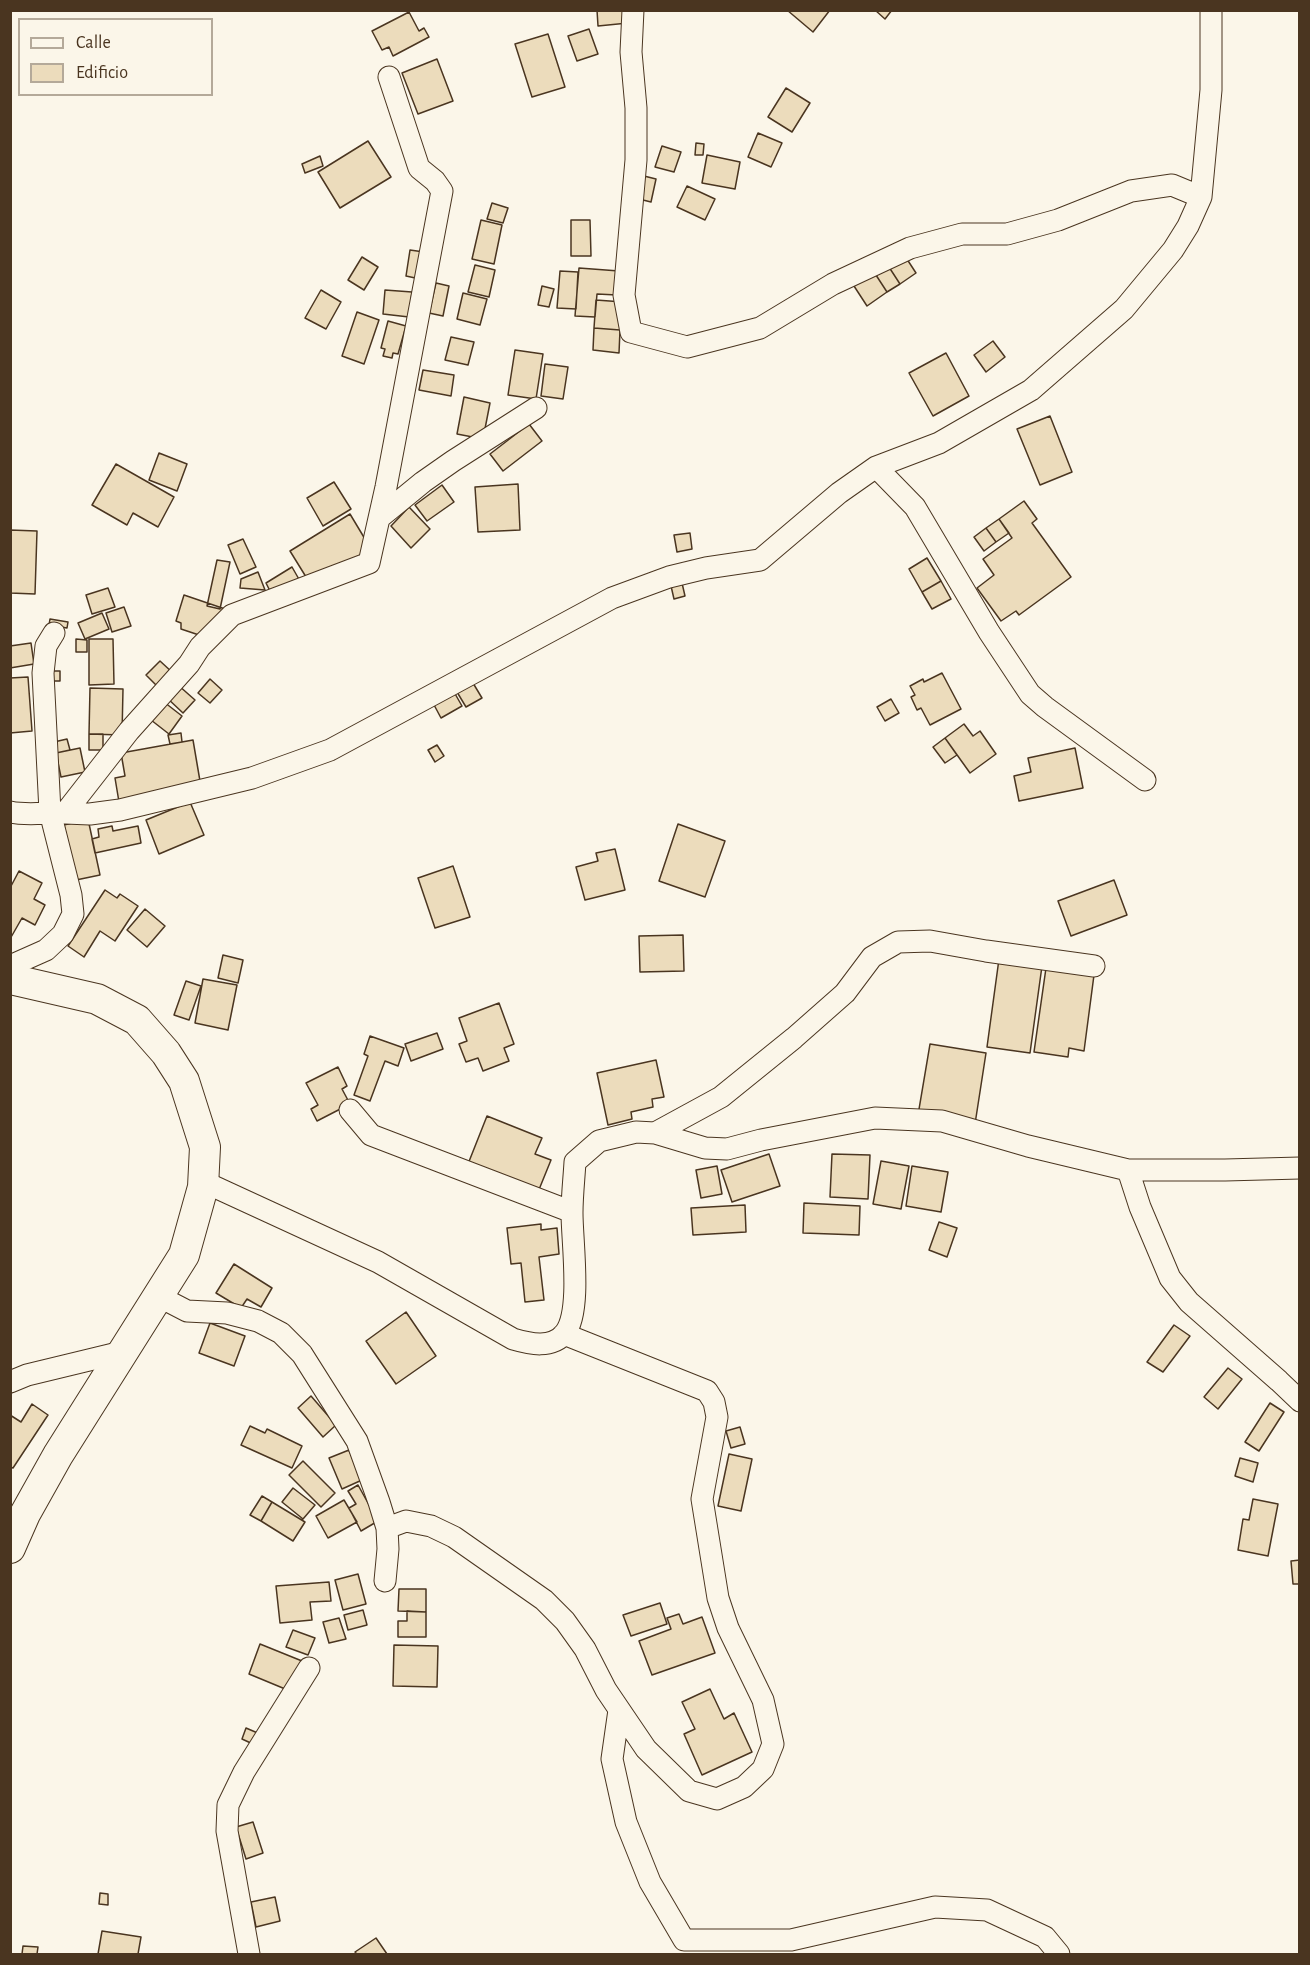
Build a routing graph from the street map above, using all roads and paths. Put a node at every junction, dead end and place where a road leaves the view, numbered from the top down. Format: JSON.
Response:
{"nodes":[{"id":1,"x":633,"y":10,"type":"edge"},
{"id":2,"x":1211,"y":10,"type":"edge"},
{"id":3,"x":389,"y":77,"type":"dead end"},
{"id":4,"x":1201,"y":196,"type":"junction"},
{"id":5,"x":536,"y":408,"type":"dead end"},
{"id":6,"x":876,"y":467,"type":"junction"},
{"id":7,"x":379,"y":518,"type":"junction"},
{"id":8,"x":54,"y":633,"type":"dead end"},
{"id":9,"x":1145,"y":780,"type":"dead end"},
{"id":10,"x":10,"y":812,"type":"edge"},
{"id":11,"x":58,"y":813,"type":"junction"},
{"id":12,"x":10,"y":966,"type":"edge"},
{"id":13,"x":1094,"y":966,"type":"dead end"},
{"id":14,"x":10,"y":979,"type":"edge"},
{"id":15,"x":350,"y":1110,"type":"dead end"},
{"id":16,"x":655,"y":1133,"type":"junction"},
{"id":17,"x":1299,"y":1168,"type":"edge"},
{"id":18,"x":1128,"y":1170,"type":"junction"},
{"id":19,"x":202,"y":1181,"type":"junction"},
{"id":20,"x":572,"y":1212,"type":"junction"},
{"id":21,"x":158,"y":1296,"type":"junction"},
{"id":22,"x":564,"y":1334,"type":"junction"},
{"id":23,"x":122,"y":1352,"type":"junction"},
{"id":24,"x":10,"y":1382,"type":"edge"},
{"id":25,"x":1299,"y":1401,"type":"edge"},
{"id":26,"x":387,"y":1528,"type":"junction"},
{"id":27,"x":10,"y":1548,"type":"edge"},
{"id":28,"x":385,"y":1581,"type":"dead end"},
{"id":29,"x":309,"y":1668,"type":"dead end"},
{"id":30,"x":619,"y":1710,"type":"junction"},
{"id":31,"x":249,"y":1954,"type":"edge"},
{"id":32,"x":1059,"y":1954,"type":"edge"}],
"edges":[{"from":1,"to":4,"type":"street"},
{"from":2,"to":4,"type":"street"},
{"from":3,"to":7,"type":"street"},
{"from":4,"to":6,"type":"street"},
{"from":5,"to":7,"type":"street"},
{"from":6,"to":9,"type":"street"},
{"from":6,"to":11,"type":"street"},
{"from":7,"to":11,"type":"street"},
{"from":8,"to":11,"type":"street"},
{"from":10,"to":11,"type":"street"},
{"from":11,"to":12,"type":"street"},
{"from":13,"to":16,"type":"street"},
{"from":14,"to":19,"type":"main road"},
{"from":15,"to":20,"type":"street"},
{"from":16,"to":18,"type":"street"},
{"from":16,"to":20,"type":"street"},
{"from":17,"to":18,"type":"street"},
{"from":18,"to":25,"type":"street"},
{"from":19,"to":21,"type":"main road"},
{"from":19,"to":22,"type":"street"},
{"from":20,"to":22,"type":"street"},
{"from":21,"to":23,"type":"main road"},
{"from":21,"to":26,"type":"street"},
{"from":22,"to":30,"type":"street"},
{"from":23,"to":24,"type":"street"},
{"from":23,"to":27,"type":"main road"},
{"from":26,"to":28,"type":"street"},
{"from":26,"to":30,"type":"street"},
{"from":29,"to":31,"type":"street"},
{"from":30,"to":32,"type":"street"}]}
